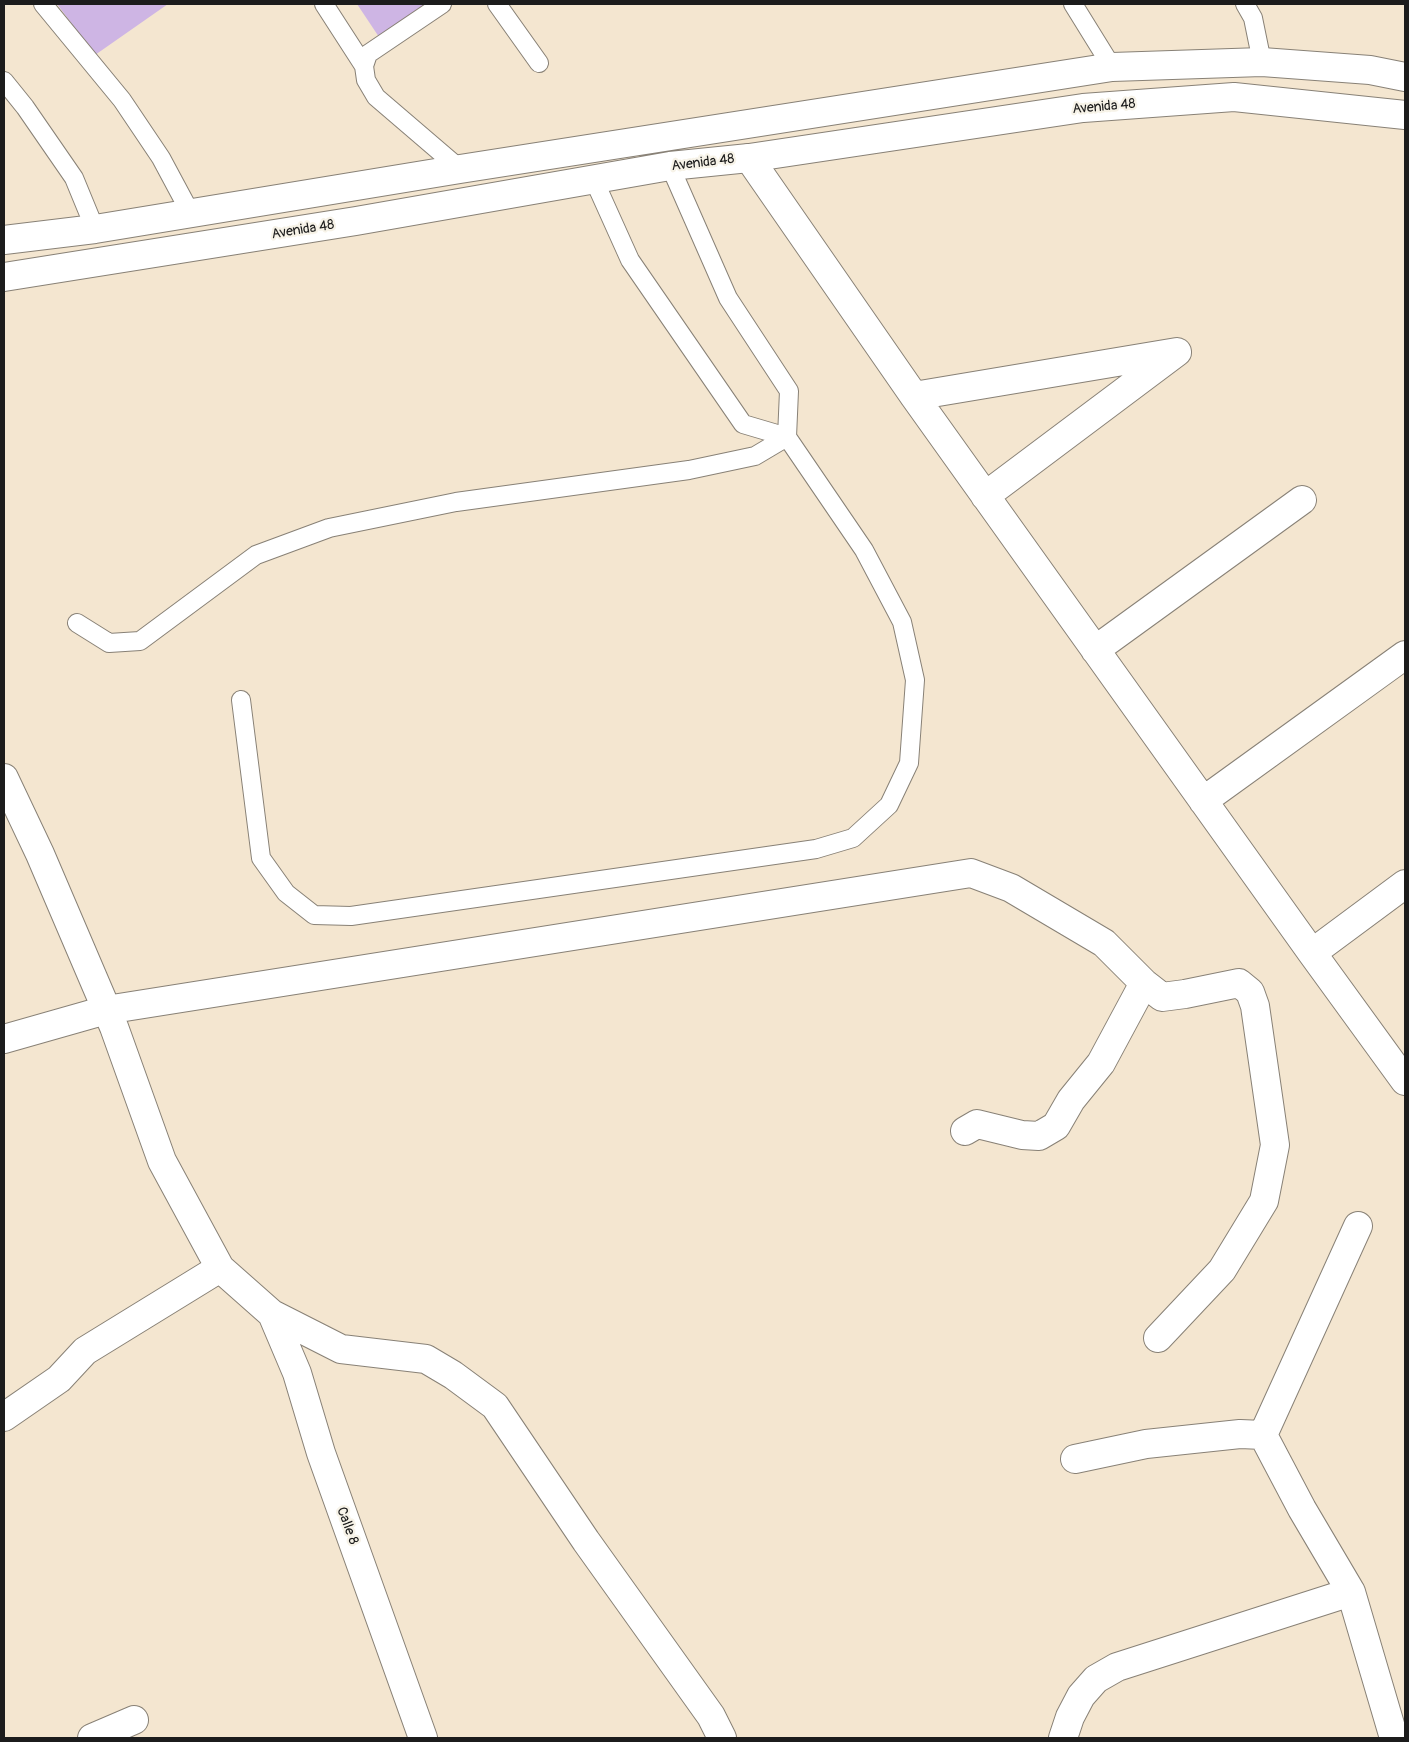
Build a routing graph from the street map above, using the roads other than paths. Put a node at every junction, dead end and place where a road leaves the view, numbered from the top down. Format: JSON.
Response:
{"nodes":[{"id":1,"x":43,"y":4,"type":"edge"},
{"id":2,"x":324,"y":4,"type":"edge"},
{"id":3,"x":442,"y":4,"type":"edge"},
{"id":4,"x":497,"y":4,"type":"edge"},
{"id":5,"x":1073,"y":4,"type":"edge"},
{"id":6,"x":1245,"y":4,"type":"edge"},
{"id":7,"x":1262,"y":62,"type":"junction"},
{"id":8,"x":539,"y":63,"type":"dead end"},
{"id":9,"x":364,"y":66,"type":"junction"},
{"id":10,"x":1112,"y":67,"type":"junction"},
{"id":11,"x":1405,"y":76,"type":"edge"},
{"id":12,"x":4,"y":81,"type":"edge"},
{"id":13,"x":1405,"y":115,"type":"edge"},
{"id":14,"x":749,"y":158,"type":"junction"},
{"id":15,"x":670,"y":166,"type":"junction"},
{"id":16,"x":460,"y":168,"type":"junction"},
{"id":17,"x":594,"y":180,"type":"junction"},
{"id":18,"x":191,"y":214,"type":"junction"},
{"id":19,"x":95,"y":229,"type":"junction"},
{"id":20,"x":4,"y":240,"type":"edge"},
{"id":21,"x":4,"y":277,"type":"edge"},
{"id":22,"x":914,"y":396,"type":"junction"},
{"id":23,"x":787,"y":437,"type":"junction"},
{"id":24,"x":985,"y":496,"type":"junction"},
{"id":25,"x":1302,"y":500,"type":"dead end"},
{"id":26,"x":77,"y":623,"type":"dead end"},
{"id":27,"x":1095,"y":650,"type":"junction"},
{"id":28,"x":1405,"y":655,"type":"edge"},
{"id":29,"x":241,"y":700,"type":"dead end"},
{"id":30,"x":4,"y":778,"type":"edge"},
{"id":31,"x":1203,"y":801,"type":"junction"},
{"id":32,"x":1405,"y":884,"type":"edge"},
{"id":33,"x":1312,"y":953,"type":"junction"},
{"id":34,"x":1144,"y":983,"type":"junction"},
{"id":35,"x":106,"y":1010,"type":"junction"},
{"id":36,"x":4,"y":1039,"type":"edge"},
{"id":37,"x":1405,"y":1081,"type":"edge"},
{"id":38,"x":965,"y":1131,"type":"dead end"},
{"id":39,"x":1358,"y":1226,"type":"dead end"},
{"id":40,"x":220,"y":1268,"type":"junction"},
{"id":41,"x":272,"y":1314,"type":"junction"},
{"id":42,"x":1158,"y":1338,"type":"dead end"},
{"id":43,"x":4,"y":1417,"type":"edge"},
{"id":44,"x":1263,"y":1435,"type":"junction"},
{"id":45,"x":1075,"y":1459,"type":"dead end"},
{"id":46,"x":1351,"y":1592,"type":"junction"},
{"id":47,"x":134,"y":1720,"type":"dead end"},
{"id":48,"x":92,"y":1738,"type":"edge"},
{"id":49,"x":422,"y":1738,"type":"edge"},
{"id":50,"x":722,"y":1738,"type":"edge"},
{"id":51,"x":1063,"y":1738,"type":"edge"},
{"id":52,"x":1394,"y":1738,"type":"edge"}],
"edges":[{"from":1,"to":18,"type":"lane"},
{"from":2,"to":9,"type":"lane"},
{"from":3,"to":9,"type":"lane"},
{"from":4,"to":8,"type":"lane"},
{"from":5,"to":10,"type":"lane"},
{"from":6,"to":7,"type":"lane"},
{"from":7,"to":10,"type":"main road"},
{"from":7,"to":11,"type":"main road"},
{"from":9,"to":16,"type":"lane"},
{"from":10,"to":16,"type":"main road"},
{"from":12,"to":19,"type":"lane"},
{"from":13,"to":14,"type":"main road","name":"Avenida 48"},
{"from":14,"to":15,"type":"main road","name":"Avenida 48"},
{"from":14,"to":22,"type":"main road"},
{"from":15,"to":17,"type":"main road","name":"Avenida 48"},
{"from":15,"to":23,"type":"lane"},
{"from":16,"to":18,"type":"main road"},
{"from":17,"to":21,"type":"main road","name":"Avenida 48"},
{"from":17,"to":23,"type":"lane"},
{"from":18,"to":19,"type":"main road"},
{"from":19,"to":20,"type":"main road"},
{"from":22,"to":24,"type":"main road"},
{"from":22,"to":24,"type":"main road"},
{"from":23,"to":26,"type":"lane"},
{"from":23,"to":29,"type":"lane"},
{"from":24,"to":27,"type":"main road"},
{"from":25,"to":27,"type":"main road"},
{"from":27,"to":31,"type":"main road"},
{"from":28,"to":31,"type":"main road"},
{"from":30,"to":35,"type":"main road"},
{"from":31,"to":33,"type":"main road"},
{"from":32,"to":33,"type":"main road"},
{"from":33,"to":37,"type":"main road"},
{"from":34,"to":35,"type":"main road"},
{"from":34,"to":38,"type":"main road"},
{"from":34,"to":42,"type":"main road"},
{"from":35,"to":36,"type":"main road"},
{"from":35,"to":40,"type":"main road"},
{"from":39,"to":44,"type":"main road"},
{"from":40,"to":41,"type":"main road"},
{"from":40,"to":43,"type":"main road"},
{"from":41,"to":49,"type":"main road","name":"Calle 8"},
{"from":41,"to":50,"type":"main road"},
{"from":44,"to":45,"type":"main road"},
{"from":44,"to":46,"type":"main road"},
{"from":46,"to":51,"type":"main road"},
{"from":46,"to":52,"type":"main road"},
{"from":47,"to":48,"type":"main road"}]}
